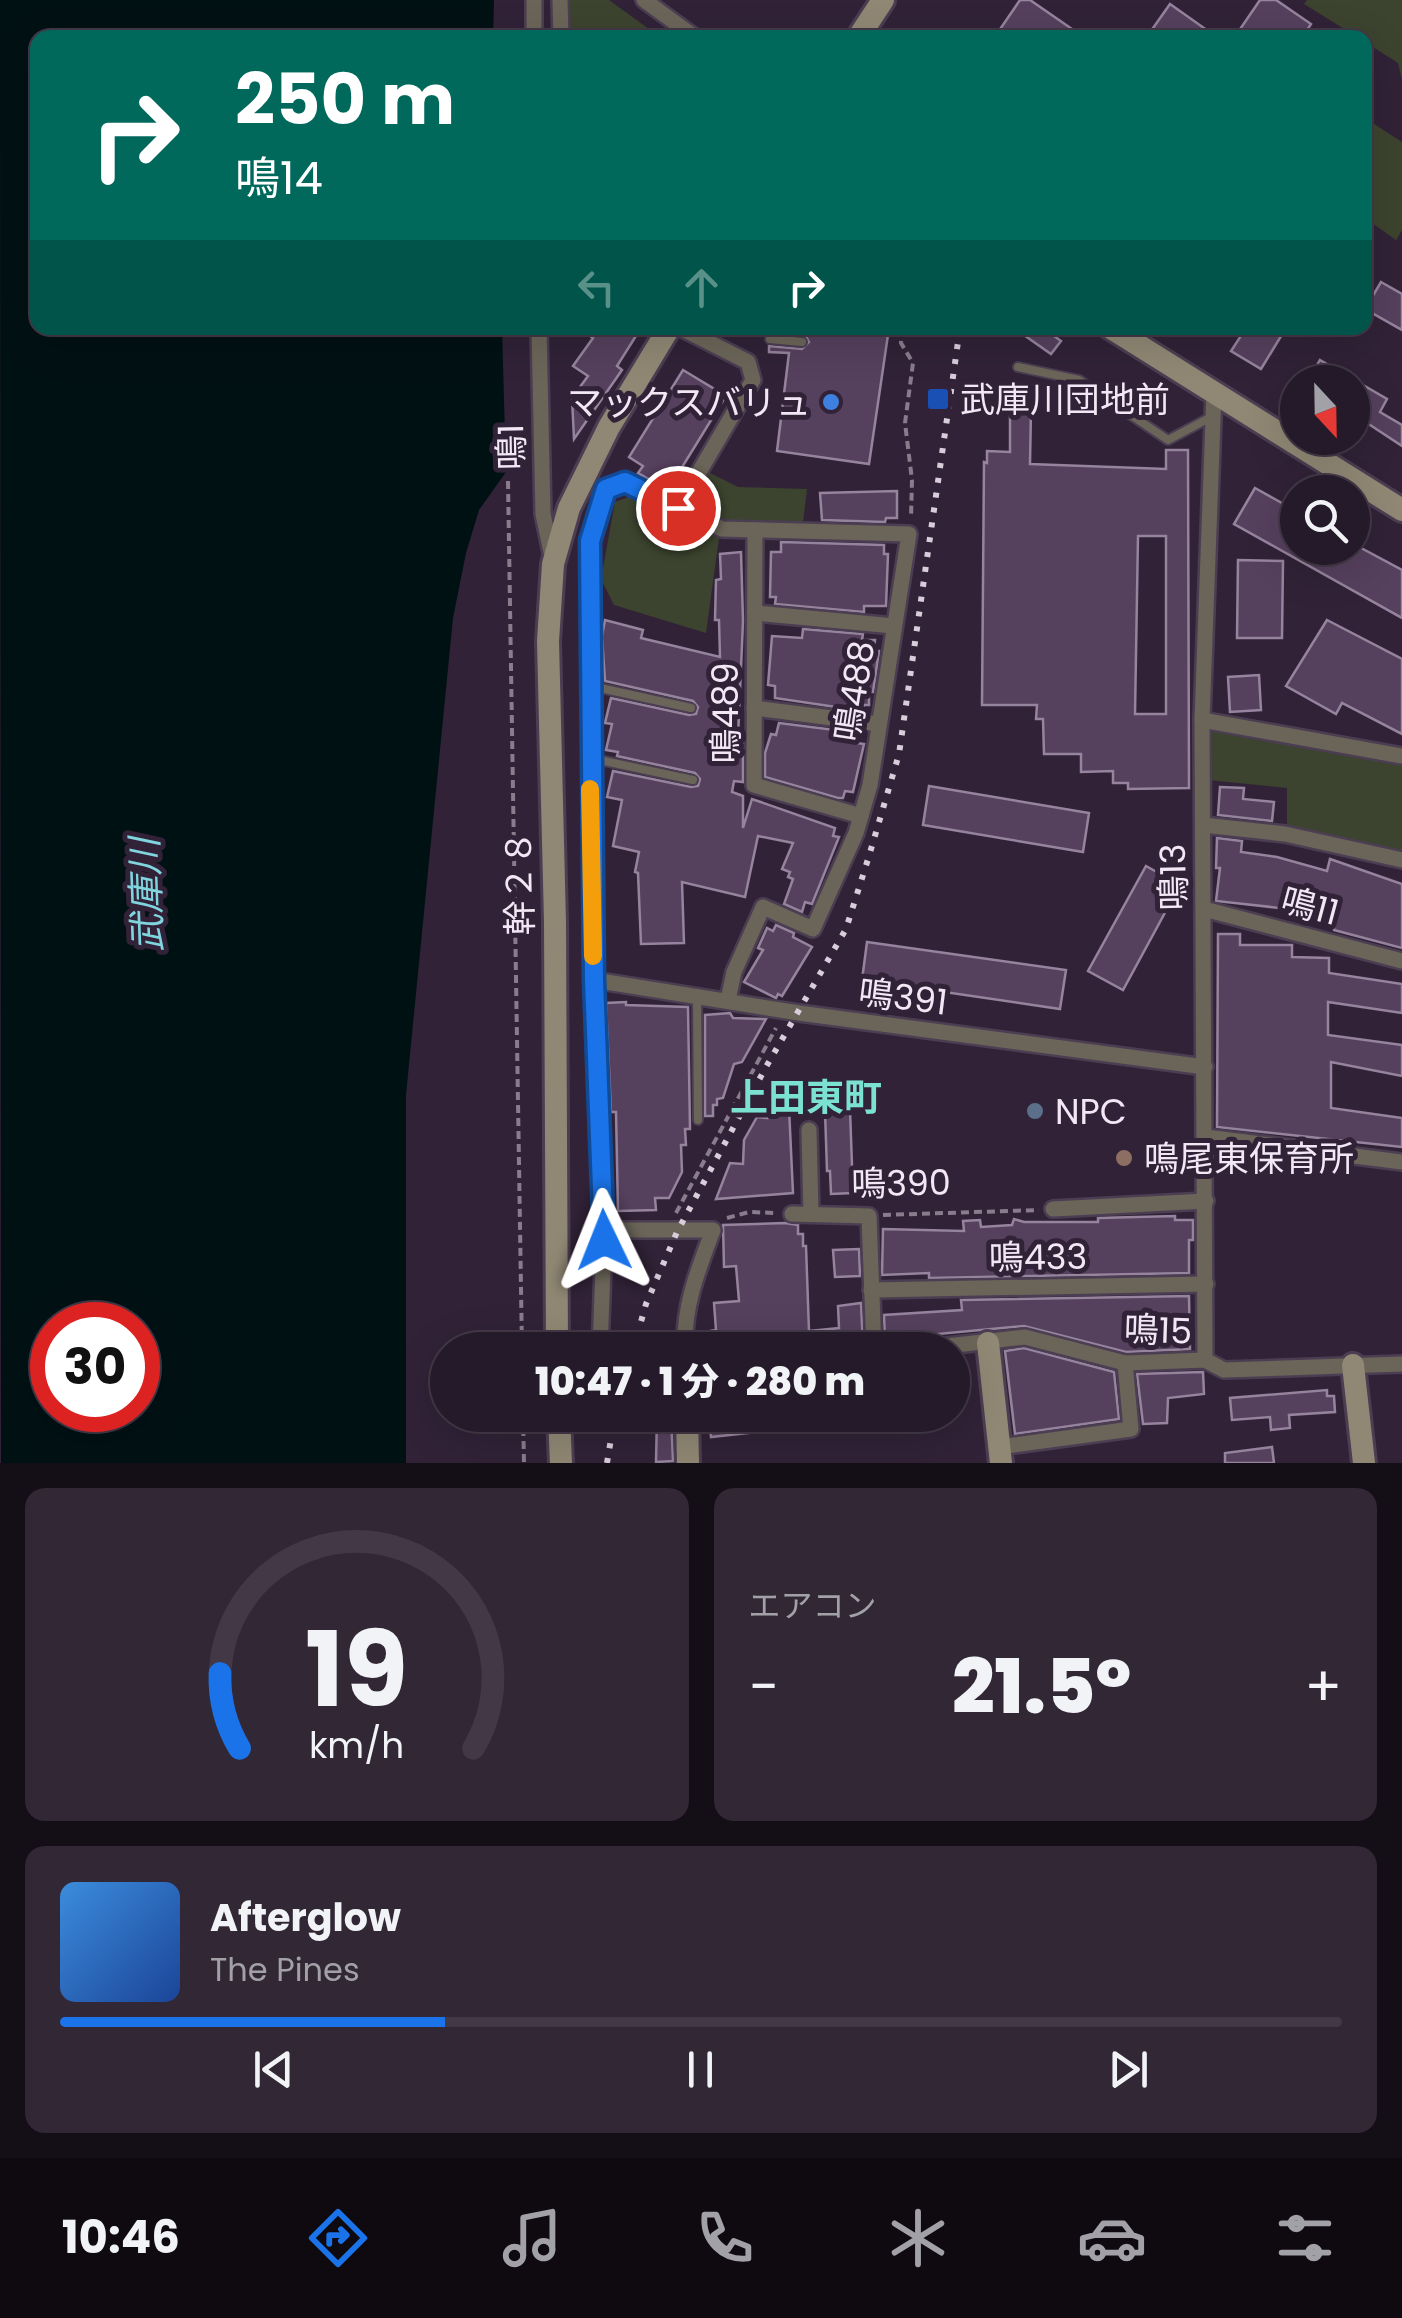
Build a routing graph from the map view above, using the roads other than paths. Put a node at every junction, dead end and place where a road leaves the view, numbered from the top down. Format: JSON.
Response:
{"nodes":[{"id":1,"x":534,"y":0,"type":"edge"},
{"id":2,"x":560,"y":0,"type":"edge"},
{"id":3,"x":644,"y":0,"type":"edge"},
{"id":4,"x":882,"y":0,"type":"edge"},
{"id":5,"x":534,"y":30,"type":"edge"},
{"id":6,"x":562,"y":30,"type":"edge"},
{"id":7,"x":685,"y":30,"type":"edge"},
{"id":8,"x":863,"y":30,"type":"edge"},
{"id":9,"x":538,"y":335,"type":"edge"},
{"id":10,"x":665,"y":335,"type":"edge"},
{"id":11,"x":695,"y":335,"type":"edge"},
{"id":12,"x":1120,"y":335,"type":"edge"},
{"id":13,"x":770,"y":339,"type":"dead end"},
{"id":14,"x":802,"y":342,"type":"dead end"},
{"id":15,"x":1018,"y":367,"type":"dead end"},
{"id":16,"x":1213,"y":404,"type":"junction"},
{"id":17,"x":678,"y":508,"type":"junction"},
{"id":18,"x":1402,"y":510,"type":"edge"},
{"id":19,"x":755,"y":530,"type":"junction"},
{"id":20,"x":553,"y":564,"type":"junction"},
{"id":21,"x":755,"y":613,"type":"junction"},
{"id":22,"x":894,"y":626,"type":"junction"},
{"id":23,"x":591,"y":686,"type":"junction"},
{"id":24,"x":691,"y":708,"type":"dead end"},
{"id":25,"x":754,"y":708,"type":"junction"},
{"id":26,"x":1202,"y":720,"type":"junction"},
{"id":27,"x":880,"y":724,"type":"junction"},
{"id":28,"x":1402,"y":756,"type":"edge"},
{"id":29,"x":590,"y":758,"type":"junction"},
{"id":30,"x":693,"y":780,"type":"dead end"},
{"id":31,"x":861,"y":816,"type":"junction"},
{"id":32,"x":1203,"y":825,"type":"junction"},
{"id":33,"x":1402,"y":860,"type":"edge"},
{"id":34,"x":1204,"y":909,"type":"junction"},
{"id":35,"x":1402,"y":961,"type":"edge"},
{"id":36,"x":594,"y":980,"type":"junction"},
{"id":37,"x":697,"y":995,"type":"junction"},
{"id":38,"x":728,"y":1000,"type":"junction"},
{"id":39,"x":1206,"y":1067,"type":"junction"},
{"id":40,"x":698,"y":1120,"type":"dead end"},
{"id":41,"x":808,"y":1130,"type":"dead end"},
{"id":42,"x":1206,"y":1137,"type":"junction"},
{"id":43,"x":1402,"y":1162,"type":"edge"},
{"id":44,"x":1206,"y":1201,"type":"junction"},
{"id":45,"x":1052,"y":1209,"type":"road end"},
{"id":46,"x":792,"y":1214,"type":"road end"},
{"id":47,"x":811,"y":1214,"type":"junction"},
{"id":48,"x":603,"y":1230,"type":"junction"},
{"id":49,"x":1206,"y":1284,"type":"junction"},
{"id":50,"x":871,"y":1290,"type":"junction"},
{"id":51,"x":557,"y":1332,"type":"edge"},
{"id":52,"x":600,"y":1332,"type":"edge"},
{"id":53,"x":684,"y":1332,"type":"edge"},
{"id":54,"x":873,"y":1332,"type":"edge"},
{"id":55,"x":988,"y":1343,"type":"junction"},
{"id":56,"x":970,"y":1345,"type":"edge"},
{"id":57,"x":1205,"y":1360,"type":"junction"},
{"id":58,"x":1125,"y":1363,"type":"junction"},
{"id":59,"x":1402,"y":1364,"type":"edge"},
{"id":60,"x":1353,"y":1366,"type":"junction"},
{"id":61,"x":562,"y":1432,"type":"edge"},
{"id":62,"x":687,"y":1432,"type":"edge"},
{"id":63,"x":1001,"y":1455,"type":"edge"},
{"id":64,"x":561,"y":1463,"type":"edge"},
{"id":65,"x":688,"y":1463,"type":"edge"},
{"id":66,"x":1364,"y":1463,"type":"edge"}],
"edges":[{"from":1,"to":5,"type":"street"},
{"from":2,"to":6,"type":"street"},
{"from":3,"to":7,"type":"street"},
{"from":4,"to":8,"type":"street"},
{"from":9,"to":20,"type":"street","name":"鳴1"},
{"from":10,"to":20,"type":"street","name":"幹２８"},
{"from":11,"to":17,"type":"street"},
{"from":12,"to":16,"type":"street"},
{"from":13,"to":14,"type":"lane"},
{"from":15,"to":16,"type":"lane"},
{"from":16,"to":18,"type":"street"},
{"from":16,"to":26,"type":"street","name":"鳴13"},
{"from":17,"to":19,"type":"street"},
{"from":17,"to":23,"type":"street"},
{"from":19,"to":21,"type":"street","name":"鳴489"},
{"from":19,"to":22,"type":"street","name":"鳴488"},
{"from":20,"to":51,"type":"street","name":"幹２８"},
{"from":21,"to":22,"type":"street"},
{"from":21,"to":25,"type":"street","name":"鳴489"},
{"from":22,"to":27,"type":"street","name":"鳴488"},
{"from":23,"to":24,"type":"lane"},
{"from":23,"to":29,"type":"street"},
{"from":25,"to":27,"type":"street"},
{"from":25,"to":31,"type":"street","name":"鳴489"},
{"from":26,"to":28,"type":"street"},
{"from":26,"to":32,"type":"street","name":"鳴13"},
{"from":27,"to":31,"type":"street","name":"鳴488"},
{"from":29,"to":30,"type":"lane"},
{"from":29,"to":36,"type":"street"},
{"from":31,"to":38,"type":"street","name":"鳴488"},
{"from":32,"to":33,"type":"street"},
{"from":32,"to":34,"type":"street","name":"鳴13"},
{"from":34,"to":35,"type":"street","name":"鳴11"},
{"from":34,"to":39,"type":"street","name":"鳴13"},
{"from":36,"to":37,"type":"street","name":"鳴391"},
{"from":36,"to":48,"type":"street"},
{"from":37,"to":38,"type":"street","name":"鳴391"},
{"from":37,"to":40,"type":"lane"},
{"from":38,"to":39,"type":"street","name":"鳴391"},
{"from":39,"to":42,"type":"street","name":"鳴13"},
{"from":41,"to":47,"type":"street"},
{"from":42,"to":43,"type":"street"},
{"from":42,"to":44,"type":"street","name":"鳴13"},
{"from":44,"to":45,"type":"street"},
{"from":44,"to":49,"type":"street","name":"鳴13"},
{"from":46,"to":47,"type":"street","name":"鳴390"},
{"from":47,"to":50,"type":"street","name":"鳴390"},
{"from":48,"to":52,"type":"street"},
{"from":48,"to":53,"type":"street"},
{"from":49,"to":50,"type":"street","name":"鳴433"},
{"from":49,"to":57,"type":"street","name":"鳴13"},
{"from":50,"to":54,"type":"street"},
{"from":55,"to":56,"type":"street","name":"鳴15"},
{"from":55,"to":58,"type":"street","name":"鳴15"},
{"from":55,"to":63,"type":"street"},
{"from":57,"to":58,"type":"street","name":"鳴15"},
{"from":57,"to":60,"type":"street","name":"鳴15"},
{"from":58,"to":63,"type":"street"},
{"from":59,"to":60,"type":"street","name":"鳴15"},
{"from":60,"to":66,"type":"street"},
{"from":61,"to":64,"type":"street"},
{"from":62,"to":65,"type":"street"}]}
